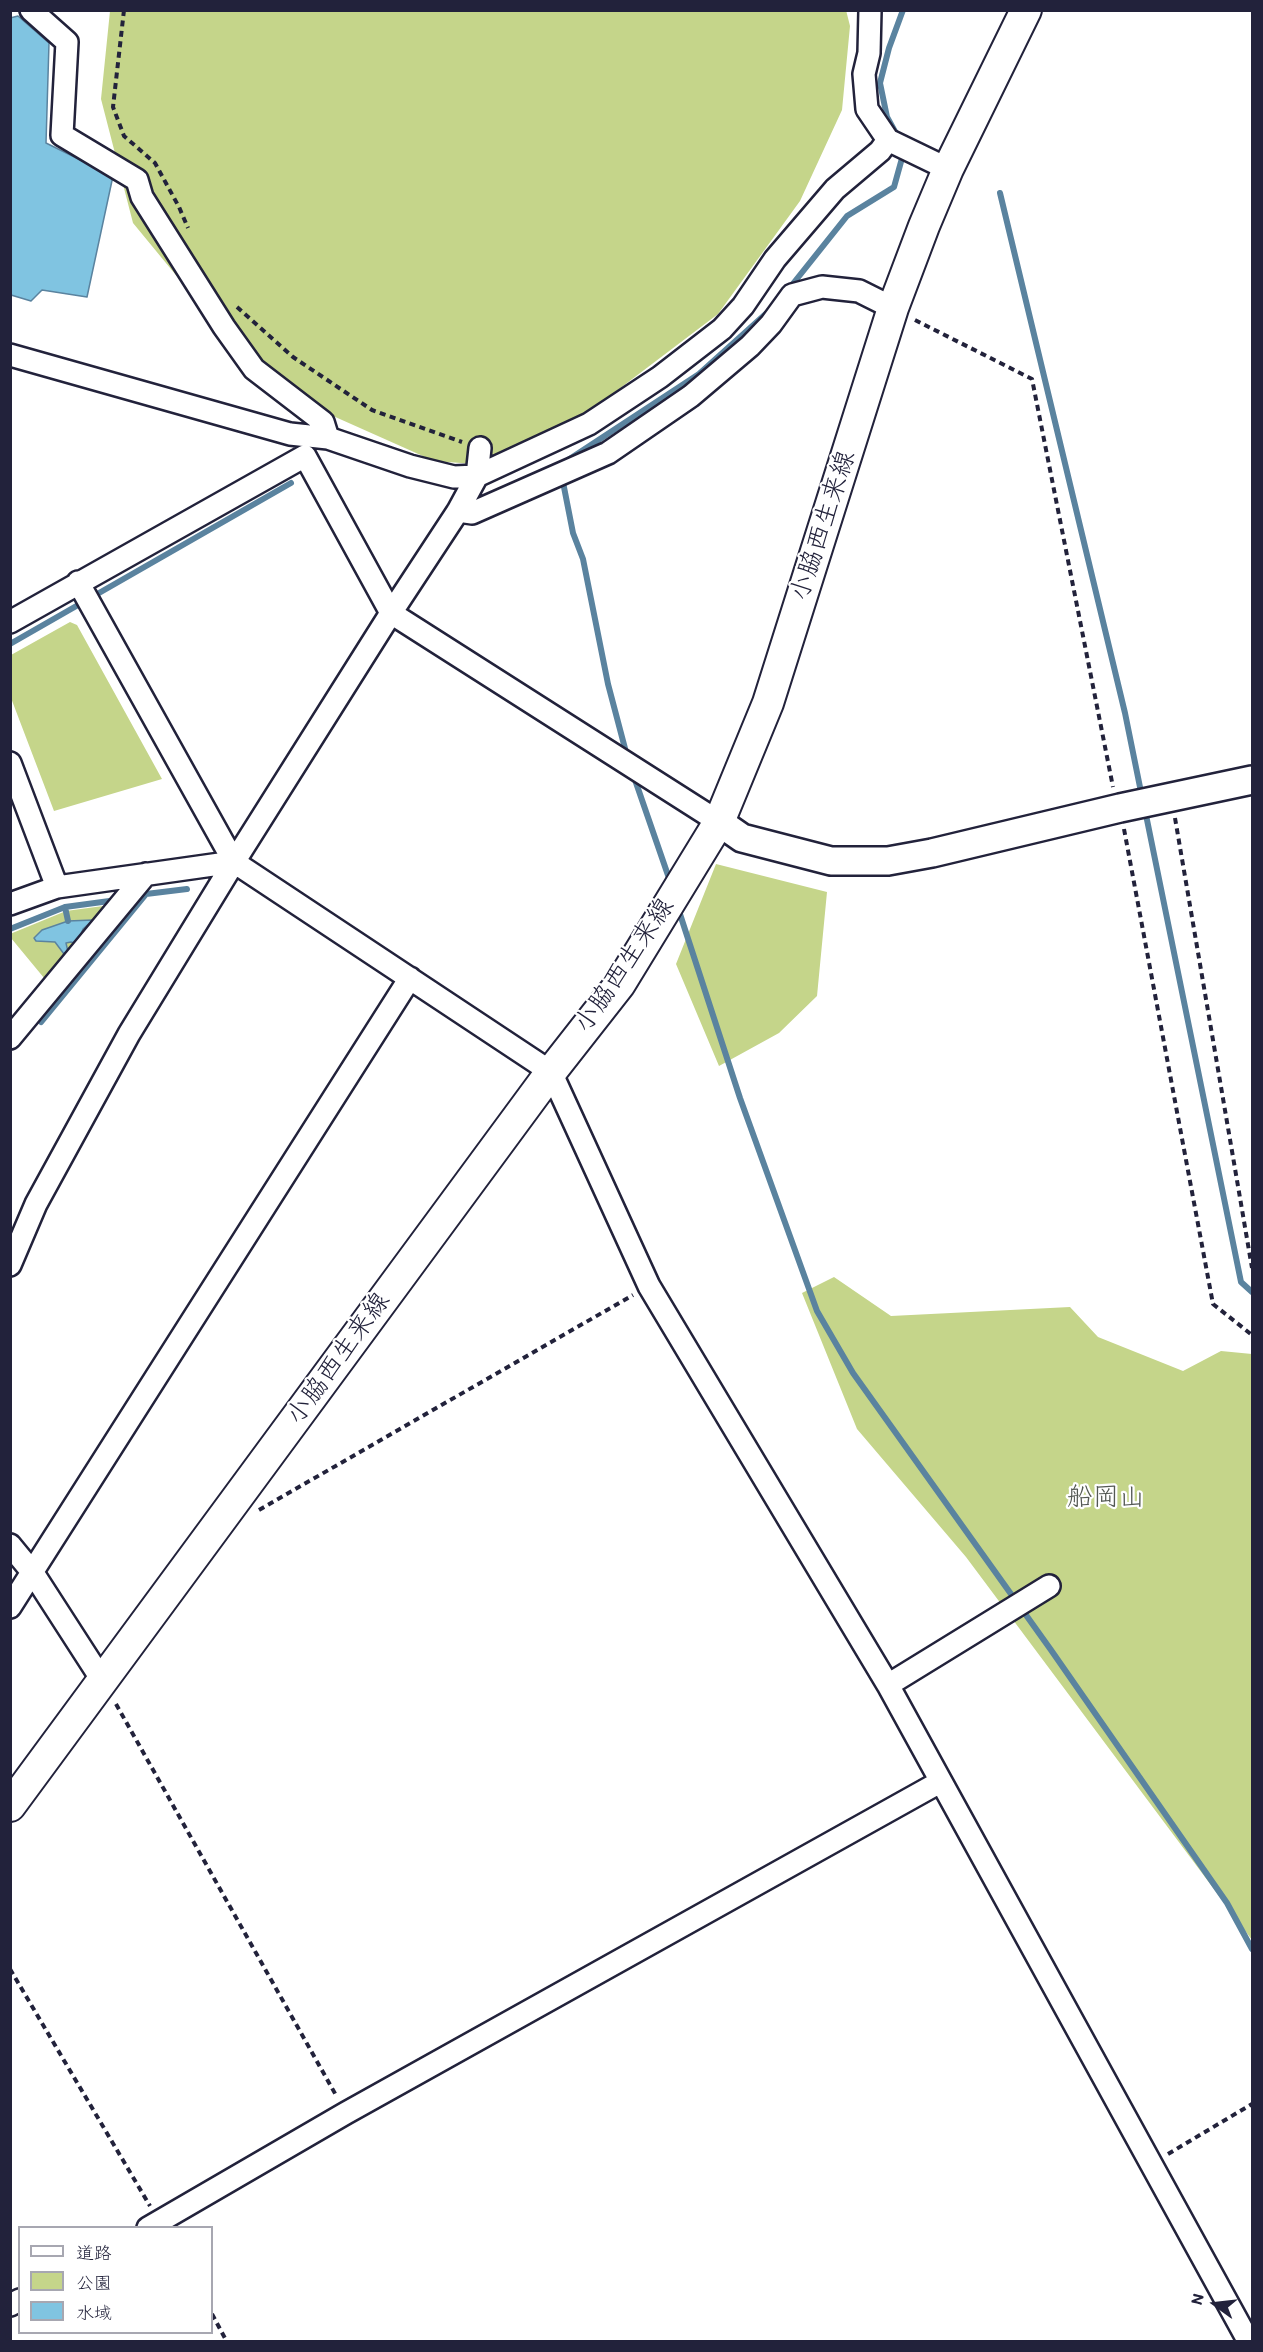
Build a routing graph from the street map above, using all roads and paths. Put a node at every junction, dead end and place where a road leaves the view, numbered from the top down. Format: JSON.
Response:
{"nodes":[{"id":1,"x":31,"y":10,"type":"edge"},
{"id":2,"x":124,"y":10,"type":"edge"},
{"id":3,"x":870,"y":10,"type":"edge"},
{"id":4,"x":1026,"y":10,"type":"edge"},
{"id":5,"x":888,"y":140,"type":"junction"},
{"id":6,"x":948,"y":169,"type":"junction"},
{"id":7,"x":191,"y":236,"type":"dead end"},
{"id":8,"x":232,"y":302,"type":"dead end"},
{"id":9,"x":893,"y":308,"type":"junction"},
{"id":10,"x":10,"y":355,"type":"edge"},
{"id":11,"x":328,"y":438,"type":"junction"},
{"id":12,"x":480,"y":448,"type":"joint"},
{"id":13,"x":305,"y":456,"type":"junction"},
{"id":14,"x":477,"y":476,"type":"junction"},
{"id":15,"x":458,"y":511,"type":"junction"},
{"id":16,"x":78,"y":582,"type":"junction"},
{"id":17,"x":391,"y":613,"type":"junction"},
{"id":18,"x":10,"y":622,"type":"edge"},
{"id":19,"x":10,"y":763,"type":"edge"},
{"id":20,"x":1252,"y":780,"type":"edge"},
{"id":21,"x":1171,"y":796,"type":"junction"},
{"id":22,"x":1117,"y":801,"type":"junction"},
{"id":23,"x":719,"y":822,"type":"junction"},
{"id":24,"x":234,"y":861,"type":"junction"},
{"id":25,"x":147,"y":874,"type":"junction"},
{"id":26,"x":57,"y":887,"type":"junction"},
{"id":27,"x":10,"y":904,"type":"edge"},
{"id":28,"x":410,"y":978,"type":"junction"},
{"id":29,"x":10,"y":1038,"type":"edge"},
{"id":30,"x":551,"y":1072,"type":"junction"},
{"id":31,"x":10,"y":1265,"type":"edge"},
{"id":32,"x":1252,"y":1268,"type":"edge"},
{"id":33,"x":649,"y":1286,"type":"junction"},
{"id":34,"x":1252,"y":1334,"type":"edge"},
{"id":35,"x":252,"y":1514,"type":"dead end"},
{"id":36,"x":10,"y":1545,"type":"edge"},
{"id":37,"x":33,"y":1573,"type":"junction"},
{"id":38,"x":1049,"y":1586,"type":"dead end"},
{"id":39,"x":10,"y":1607,"type":"edge"},
{"id":40,"x":102,"y":1680,"type":"junction"},
{"id":41,"x":888,"y":1685,"type":"junction"},
{"id":42,"x":940,"y":1782,"type":"junction"},
{"id":43,"x":10,"y":1806,"type":"edge"},
{"id":44,"x":10,"y":1969,"type":"edge"},
{"id":45,"x":1252,"y":2104,"type":"edge"},
{"id":46,"x":346,"y":2113,"type":"junction"},
{"id":47,"x":1152,"y":2163,"type":"junction"},
{"id":48,"x":154,"y":2225,"type":"edge"},
{"id":49,"x":213,"y":2316,"type":"edge"},
{"id":50,"x":227,"y":2342,"type":"edge"},
{"id":51,"x":1249,"y":2342,"type":"edge"}],
"edges":[{"from":1,"to":11,"type":"street"},
{"from":2,"to":7,"type":"path"},
{"from":3,"to":5,"type":"street"},
{"from":4,"to":6,"type":"main road","name":"小脇西生来線"},
{"from":5,"to":6,"type":"street"},
{"from":5,"to":14,"type":"street"},
{"from":6,"to":9,"type":"main road","name":"小脇西生来線"},
{"from":8,"to":12,"type":"path"},
{"from":9,"to":15,"type":"street"},
{"from":9,"to":22,"type":"path"},
{"from":9,"to":23,"type":"main road","name":"小脇西生来線"},
{"from":10,"to":11,"type":"street"},
{"from":11,"to":13,"type":"street"},
{"from":11,"to":14,"type":"street"},
{"from":12,"to":14,"type":"street"},
{"from":13,"to":16,"type":"street"},
{"from":13,"to":17,"type":"street"},
{"from":14,"to":15,"type":"street"},
{"from":15,"to":17,"type":"street"},
{"from":16,"to":18,"type":"street"},
{"from":16,"to":24,"type":"street"},
{"from":17,"to":23,"type":"street"},
{"from":17,"to":24,"type":"street"},
{"from":19,"to":26,"type":"street"},
{"from":20,"to":21,"type":"street"},
{"from":21,"to":22,"type":"street"},
{"from":21,"to":32,"type":"path"},
{"from":22,"to":23,"type":"street"},
{"from":22,"to":34,"type":"path"},
{"from":23,"to":30,"type":"main road","name":"小脇西生来線"},
{"from":24,"to":25,"type":"street"},
{"from":24,"to":28,"type":"street"},
{"from":24,"to":31,"type":"street"},
{"from":25,"to":26,"type":"street"},
{"from":25,"to":29,"type":"street"},
{"from":26,"to":27,"type":"street"},
{"from":28,"to":30,"type":"street"},
{"from":28,"to":37,"type":"street"},
{"from":30,"to":33,"type":"street"},
{"from":30,"to":40,"type":"main road","name":"小脇西生来線"},
{"from":33,"to":35,"type":"path"},
{"from":33,"to":41,"type":"street"},
{"from":36,"to":37,"type":"street"},
{"from":37,"to":39,"type":"street"},
{"from":37,"to":40,"type":"street"},
{"from":38,"to":41,"type":"street"},
{"from":40,"to":43,"type":"main road","name":"小脇西生来線"},
{"from":40,"to":46,"type":"path"},
{"from":41,"to":42,"type":"street"},
{"from":42,"to":46,"type":"street"},
{"from":42,"to":47,"type":"street"},
{"from":44,"to":48,"type":"path"},
{"from":45,"to":47,"type":"path"},
{"from":46,"to":48,"type":"street"},
{"from":47,"to":51,"type":"street"},
{"from":49,"to":50,"type":"path"}]}
